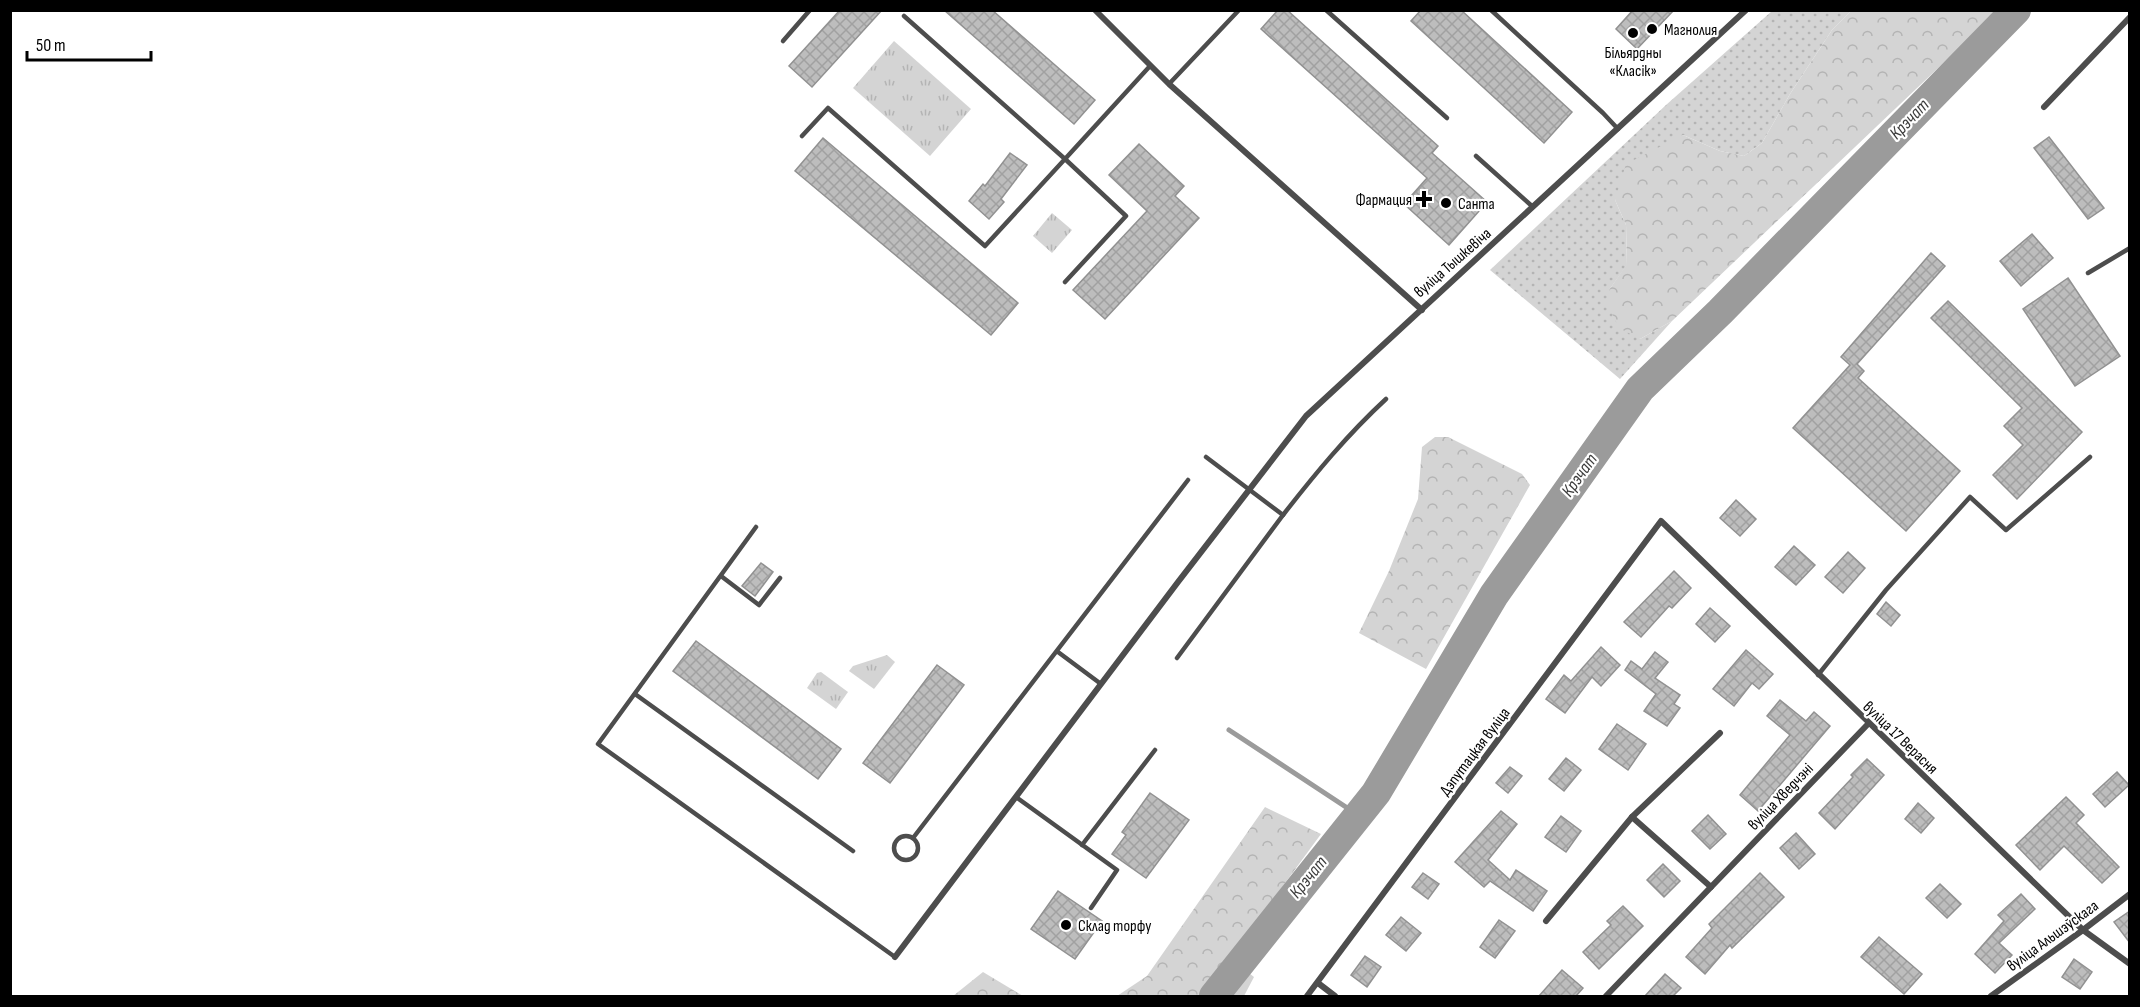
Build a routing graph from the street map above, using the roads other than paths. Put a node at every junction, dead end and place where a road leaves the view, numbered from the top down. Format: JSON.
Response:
{"nodes":[{"id":1,"x":810,"y":10,"type":"edge"},
{"id":2,"x":1095,"y":10,"type":"edge"},
{"id":3,"x":1239,"y":10,"type":"edge"},
{"id":4,"x":1326,"y":10,"type":"edge"},
{"id":5,"x":1491,"y":10,"type":"edge"},
{"id":6,"x":1746,"y":10,"type":"edge"},
{"id":7,"x":904,"y":16,"type":"dead end"},
{"id":8,"x":2130,"y":17,"type":"edge"},
{"id":9,"x":783,"y":41,"type":"dead end"},
{"id":10,"x":1150,"y":66,"type":"junction"},
{"id":11,"x":1169,"y":84,"type":"junction"},
{"id":12,"x":2044,"y":107,"type":"dead end"},
{"id":13,"x":1447,"y":118,"type":"dead end"},
{"id":14,"x":1618,"y":129,"type":"junction"},
{"id":15,"x":802,"y":136,"type":"dead end"},
{"id":16,"x":1476,"y":156,"type":"dead end"},
{"id":17,"x":1065,"y":159,"type":"junction"},
{"id":18,"x":1533,"y":207,"type":"junction"},
{"id":19,"x":2130,"y":248,"type":"edge"},
{"id":20,"x":2088,"y":273,"type":"dead end"},
{"id":21,"x":1065,"y":282,"type":"dead end"},
{"id":22,"x":1422,"y":310,"type":"junction"},
{"id":23,"x":1386,"y":399,"type":"dead end"},
{"id":24,"x":1206,"y":457,"type":"dead end"},
{"id":25,"x":2090,"y":457,"type":"dead end"},
{"id":26,"x":1188,"y":480,"type":"dead end"},
{"id":27,"x":1249,"y":490,"type":"junction"},
{"id":28,"x":1283,"y":515,"type":"junction"},
{"id":29,"x":1661,"y":521,"type":"joint"},
{"id":30,"x":756,"y":527,"type":"dead end"},
{"id":31,"x":721,"y":576,"type":"junction"},
{"id":32,"x":780,"y":578,"type":"dead end"},
{"id":33,"x":1058,"y":652,"type":"junction"},
{"id":34,"x":1177,"y":658,"type":"dead end"},
{"id":35,"x":1818,"y":675,"type":"junction"},
{"id":36,"x":1101,"y":684,"type":"junction"},
{"id":37,"x":635,"y":694,"type":"junction"},
{"id":38,"x":1869,"y":724,"type":"junction"},
{"id":39,"x":1720,"y":733,"type":"dead end"},
{"id":40,"x":1155,"y":750,"type":"dead end"},
{"id":41,"x":1016,"y":797,"type":"junction"},
{"id":42,"x":1632,"y":817,"type":"junction"},
{"id":43,"x":913,"y":838,"type":"junction"},
{"id":44,"x":1082,"y":845,"type":"junction"},
{"id":45,"x":853,"y":851,"type":"dead end"},
{"id":46,"x":1712,"y":887,"type":"junction"},
{"id":47,"x":2130,"y":894,"type":"edge"},
{"id":48,"x":1091,"y":908,"type":"dead end"},
{"id":49,"x":1546,"y":921,"type":"dead end"},
{"id":50,"x":2083,"y":930,"type":"junction"},
{"id":51,"x":895,"y":957,"type":"joint"},
{"id":52,"x":2130,"y":964,"type":"edge"},
{"id":53,"x":1318,"y":983,"type":"junction"},
{"id":54,"x":1307,"y":996,"type":"edge"},
{"id":55,"x":1335,"y":996,"type":"edge"},
{"id":56,"x":1606,"y":996,"type":"edge"},
{"id":57,"x":1991,"y":996,"type":"edge"}],
"edges":[{"from":1,"to":9,"type":"lane"},
{"from":2,"to":10,"type":"street","name":"вуліца Тышкевіча"},
{"from":3,"to":11,"type":"lane"},
{"from":4,"to":13,"type":"lane"},
{"from":5,"to":14,"type":"lane"},
{"from":6,"to":14,"type":"street","name":"вуліца Тышкевіча"},
{"from":7,"to":17,"type":"lane"},
{"from":8,"to":12,"type":"street"},
{"from":10,"to":11,"type":"street","name":"вуліца Тышкевіча"},
{"from":10,"to":17,"type":"lane"},
{"from":11,"to":22,"type":"street","name":"вуліца Тышкевіча"},
{"from":14,"to":18,"type":"street","name":"вуліца Тышкевіча"},
{"from":15,"to":17,"type":"lane"},
{"from":16,"to":18,"type":"lane"},
{"from":17,"to":21,"type":"lane"},
{"from":18,"to":22,"type":"street","name":"вуліца Тышкевіча"},
{"from":19,"to":20,"type":"lane"},
{"from":22,"to":27,"type":"street"},
{"from":23,"to":28,"type":"lane"},
{"from":24,"to":27,"type":"lane"},
{"from":25,"to":35,"type":"lane"},
{"from":26,"to":33,"type":"lane"},
{"from":27,"to":28,"type":"lane"},
{"from":27,"to":36,"type":"street"},
{"from":28,"to":34,"type":"lane"},
{"from":29,"to":35,"type":"street","name":"вуліца 17 Верасня"},
{"from":29,"to":53,"type":"street","name":"Дэпутацкая вуліца"},
{"from":30,"to":31,"type":"lane"},
{"from":31,"to":32,"type":"lane"},
{"from":31,"to":37,"type":"lane"},
{"from":33,"to":36,"type":"lane"},
{"from":33,"to":43,"type":"lane"},
{"from":35,"to":38,"type":"street","name":"вуліца 17 Верасня"},
{"from":36,"to":41,"type":"street"},
{"from":37,"to":45,"type":"lane"},
{"from":37,"to":51,"type":"lane"},
{"from":38,"to":46,"type":"street","name":"вуліца Хведчэні"},
{"from":38,"to":50,"type":"street","name":"вуліца 17 Верасня"},
{"from":39,"to":42,"type":"street"},
{"from":40,"to":44,"type":"lane"},
{"from":41,"to":44,"type":"lane"},
{"from":41,"to":51,"type":"street"},
{"from":42,"to":46,"type":"street"},
{"from":42,"to":49,"type":"street"},
{"from":43,"to":43,"type":"lane"},
{"from":44,"to":48,"type":"lane"},
{"from":46,"to":56,"type":"street","name":"вуліца Хведчэні"},
{"from":47,"to":50,"type":"street","name":"вуліца Альшэўскага"},
{"from":50,"to":52,"type":"street","name":"вуліца 17 Верасня"},
{"from":50,"to":57,"type":"street","name":"вуліца Альшэўскага"},
{"from":53,"to":54,"type":"street","name":"Дэпутацкая вуліца"},
{"from":53,"to":55,"type":"street"}]}
